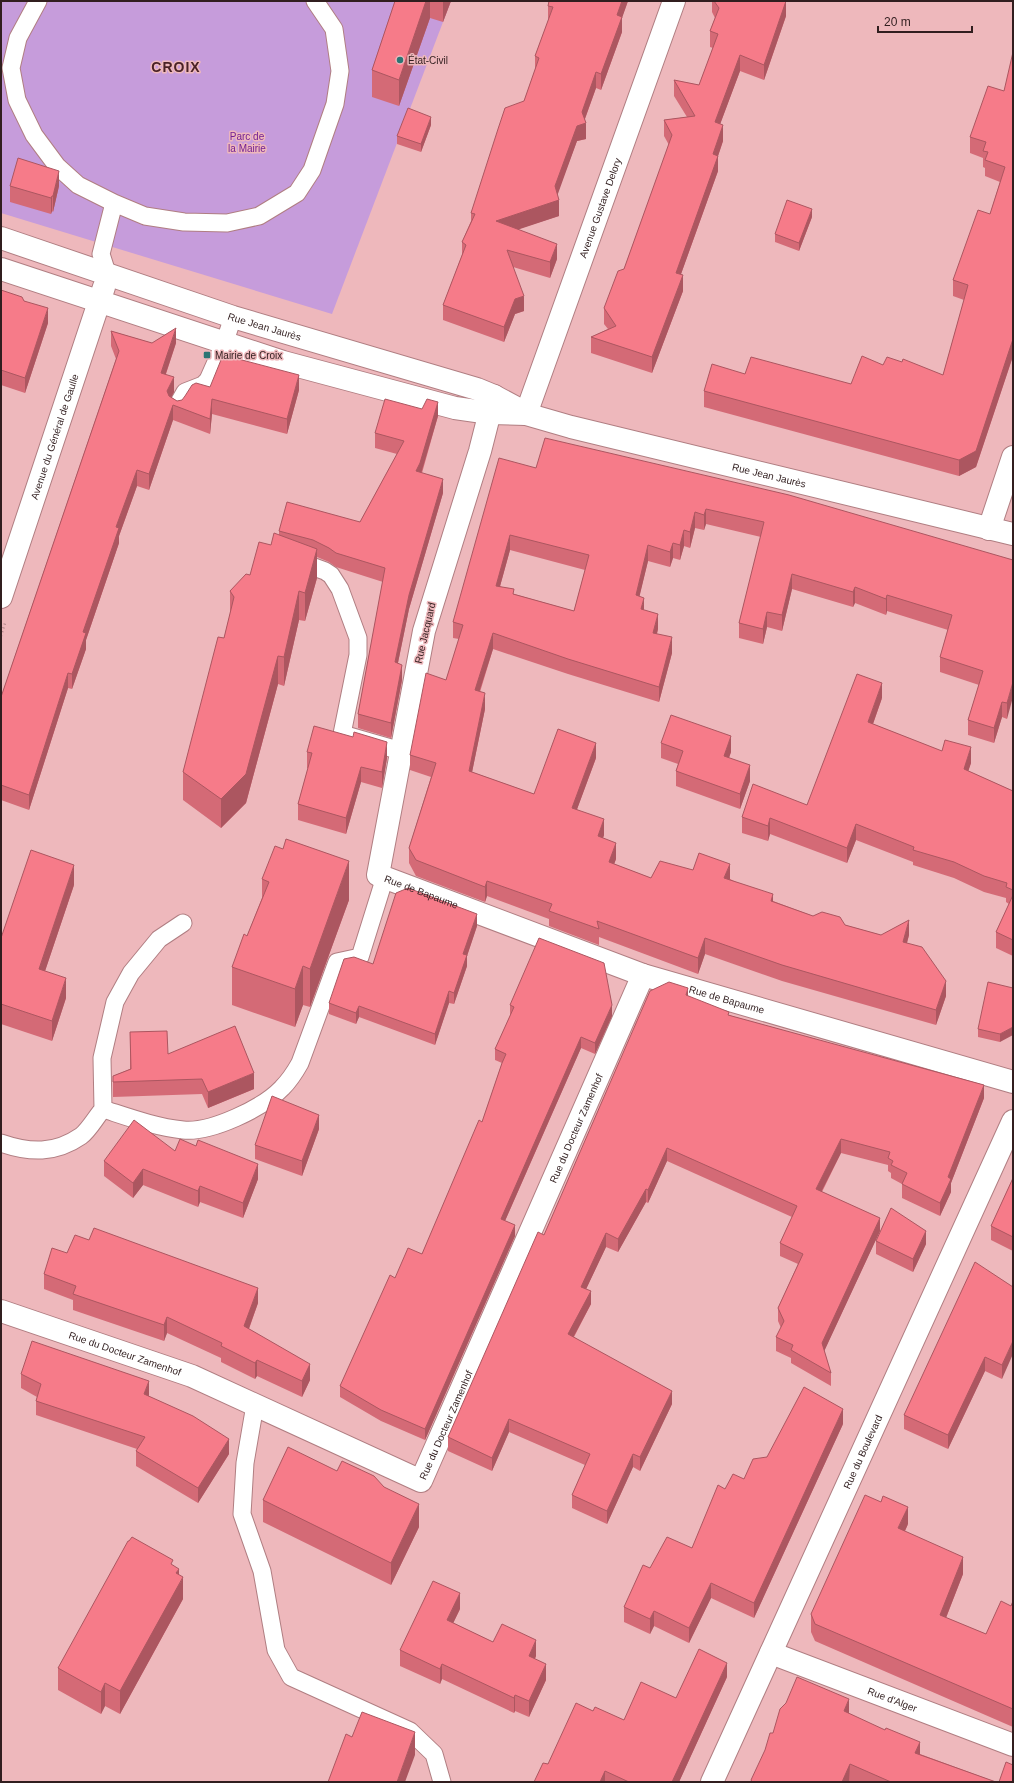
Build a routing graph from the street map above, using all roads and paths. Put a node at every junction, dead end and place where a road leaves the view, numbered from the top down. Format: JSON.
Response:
{"nodes":[{"id":1,"x":38,"y":1,"type":"edge"},
{"id":2,"x":315,"y":1,"type":"edge"},
{"id":3,"x":674,"y":1,"type":"edge"},
{"id":4,"x":114,"y":203,"type":"junction"},
{"id":5,"x":1,"y":238,"type":"edge"},
{"id":6,"x":1,"y":269,"type":"edge"},
{"id":7,"x":108,"y":276,"type":"junction"},
{"id":8,"x":99,"y":302,"type":"junction"},
{"id":9,"x":233,"y":317,"type":"junction"},
{"id":10,"x":224,"y":344,"type":"junction"},
{"id":11,"x":492,"y":405,"type":"junction"},
{"id":12,"x":177,"y":406,"type":"edge"},
{"id":13,"x":526,"y":414,"type":"junction"},
{"id":14,"x":1013,"y":457,"type":"edge"},
{"id":15,"x":989,"y":529,"type":"junction"},
{"id":16,"x":1013,"y":534,"type":"edge"},
{"id":17,"x":281,"y":555,"type":"edge"},
{"id":18,"x":1,"y":597,"type":"edge"},
{"id":19,"x":401,"y":751,"type":"junction"},
{"id":20,"x":381,"y":876,"type":"junction"},
{"id":21,"x":184,"y":923,"type":"dead end"},
{"id":22,"x":643,"y":975,"type":"junction"},
{"id":23,"x":1013,"y":1082,"type":"edge"},
{"id":24,"x":102,"y":1109,"type":"junction"},
{"id":25,"x":1013,"y":1121,"type":"edge"},
{"id":26,"x":1,"y":1143,"type":"edge"},
{"id":27,"x":1,"y":1311,"type":"edge"},
{"id":28,"x":255,"y":1405,"type":"junction"},
{"id":29,"x":771,"y":1653,"type":"junction"},
{"id":30,"x":1013,"y":1745,"type":"edge"},
{"id":31,"x":442,"y":1782,"type":"edge"},
{"id":32,"x":712,"y":1782,"type":"edge"}],
"edges":[{"from":1,"to":4,"type":"lane"},
{"from":2,"to":4,"type":"lane"},
{"from":3,"to":13,"type":"street","name":"Avenue Gustave Delory"},
{"from":4,"to":7,"type":"lane"},
{"from":5,"to":7,"type":"street","name":"Rue Jean Jaurès"},
{"from":6,"to":8,"type":"street","name":"Rue Jean Jaurès"},
{"from":7,"to":8,"type":"street","name":"Avenue du Général de Gaulle"},
{"from":7,"to":9,"type":"street","name":"Rue Jean Jaurès"},
{"from":8,"to":10,"type":"street","name":"Rue Jean Jaurès"},
{"from":8,"to":18,"type":"street","name":"Avenue du Général de Gaulle"},
{"from":9,"to":10,"type":"lane"},
{"from":9,"to":11,"type":"street","name":"Rue Jean Jaurès"},
{"from":10,"to":11,"type":"street","name":"Rue Jean Jaurès"},
{"from":10,"to":12,"type":"lane"},
{"from":11,"to":13,"type":"street","name":"Rue Jean Jaurès"},
{"from":11,"to":19,"type":"street","name":"Rue Jacquard"},
{"from":13,"to":15,"type":"street","name":"Rue Jean Jaurès"},
{"from":14,"to":15,"type":"street"},
{"from":15,"to":16,"type":"street","name":"Rue Jean Jaurès"},
{"from":17,"to":19,"type":"lane"},
{"from":19,"to":20,"type":"street","name":"Rue Jacquard"},
{"from":20,"to":22,"type":"street","name":"Rue de Bapaume"},
{"from":20,"to":24,"type":"lane"},
{"from":21,"to":24,"type":"lane"},
{"from":22,"to":23,"type":"street","name":"Rue de Bapaume"},
{"from":22,"to":28,"type":"street","name":"Rue du Docteur Zamenhof"},
{"from":24,"to":26,"type":"lane"},
{"from":25,"to":29,"type":"street","name":"Rue du Boulevard"},
{"from":27,"to":28,"type":"street","name":"Rue du Docteur Zamenhof"},
{"from":28,"to":31,"type":"lane"},
{"from":29,"to":30,"type":"street","name":"Rue d'Alger"},
{"from":29,"to":32,"type":"street","name":"Rue du Boulevard"}]}
